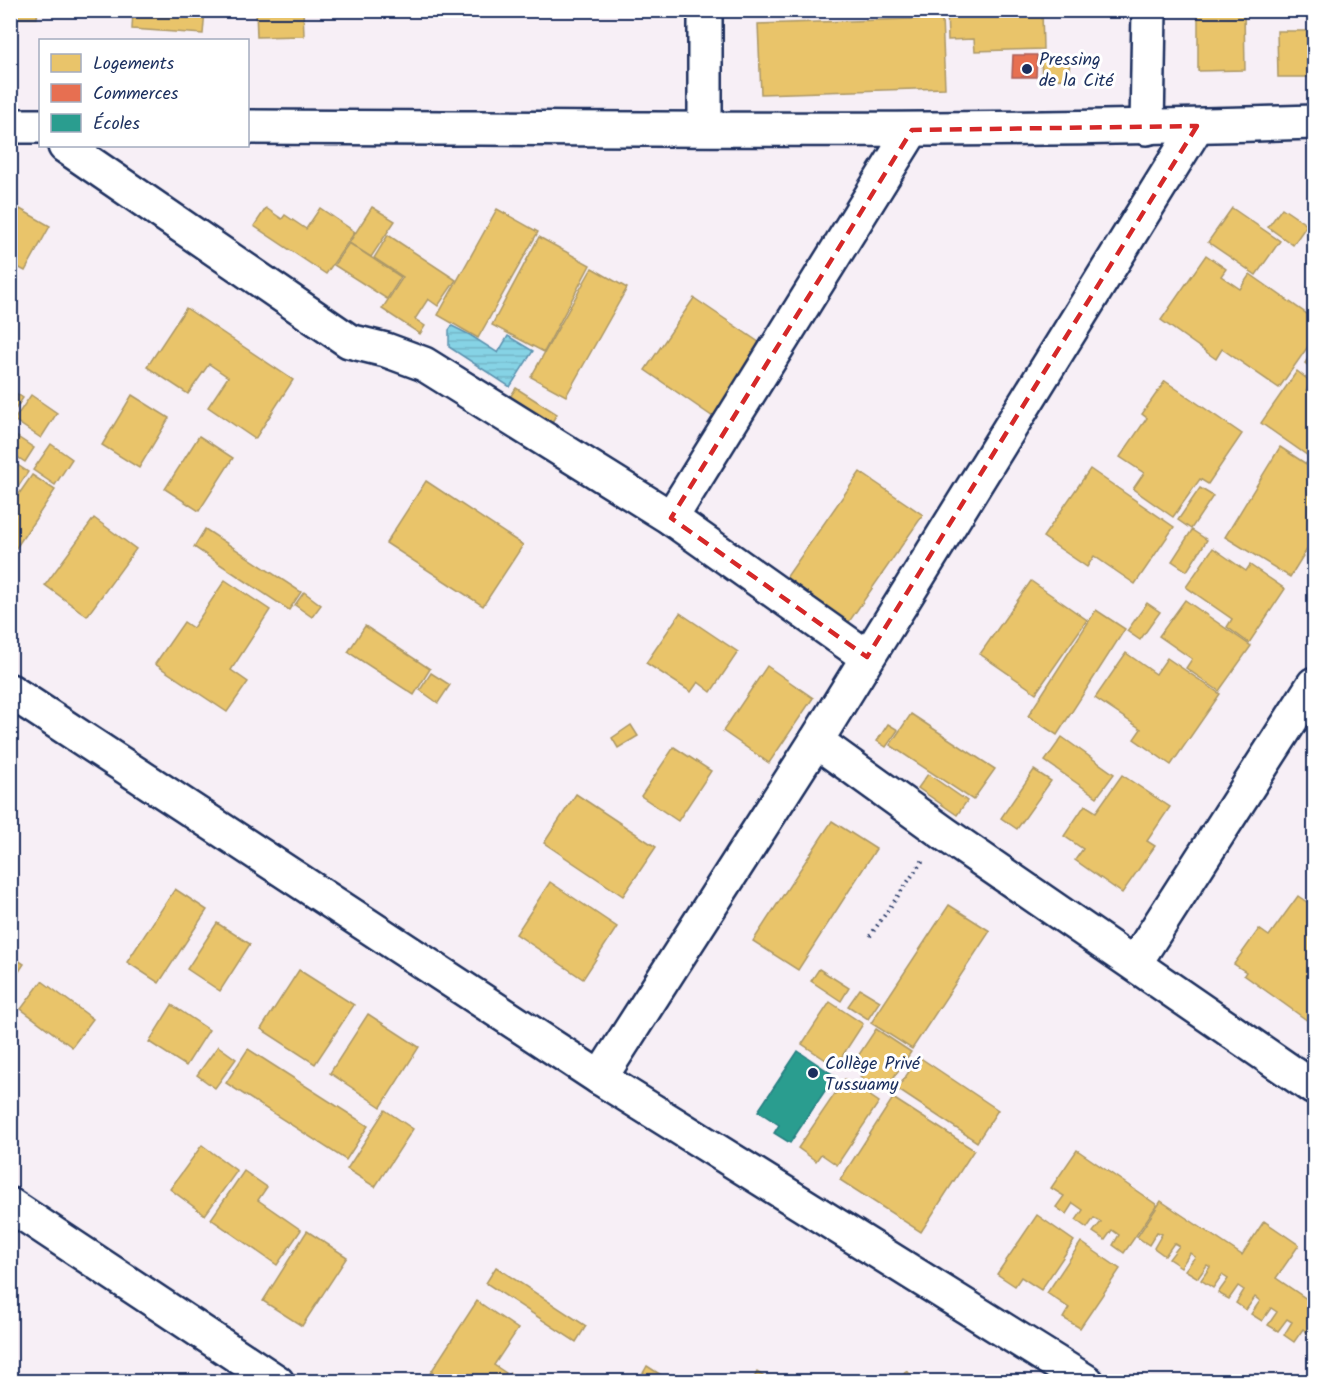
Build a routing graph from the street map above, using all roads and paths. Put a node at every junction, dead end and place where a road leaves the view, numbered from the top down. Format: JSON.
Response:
{"nodes":[{"id":1,"x":705,"y":10,"type":"edge"},
{"id":2,"x":1149,"y":10,"type":"edge"},
{"id":3,"x":1314,"y":122,"type":"edge"},
{"id":4,"x":1197,"y":126,"type":"junction"},
{"id":5,"x":249,"y":127,"type":"edge"},
{"id":6,"x":705,"y":128,"type":"junction"},
{"id":7,"x":1146,"y":128,"type":"junction"},
{"id":8,"x":912,"y":130,"type":"junction"},
{"id":9,"x":65,"y":147,"type":"edge"},
{"id":10,"x":671,"y":518,"type":"junction"},
{"id":11,"x":867,"y":657,"type":"junction"},
{"id":12,"x":1314,"y":684,"type":"edge"},
{"id":13,"x":10,"y":691,"type":"edge"},
{"id":14,"x":816,"y":741,"type":"junction"},
{"id":15,"x":945,"y":834,"type":"junction"},
{"id":16,"x":870,"y":936,"type":"dead end"},
{"id":17,"x":1135,"y":963,"type":"junction"},
{"id":18,"x":600,"y":1078,"type":"junction"},
{"id":19,"x":1314,"y":1088,"type":"edge"},
{"id":20,"x":10,"y":1205,"type":"edge"},
{"id":21,"x":277,"y":1382,"type":"edge"},
{"id":22,"x":1087,"y":1382,"type":"edge"}],
"edges":[{"from":1,"to":6,"type":"street"},
{"from":2,"to":7,"type":"street"},
{"from":3,"to":4,"type":"street"},
{"from":4,"to":7,"type":"street"},
{"from":4,"to":11,"type":"street"},
{"from":5,"to":6,"type":"street"},
{"from":6,"to":8,"type":"street"},
{"from":7,"to":8,"type":"street"},
{"from":8,"to":10,"type":"street"},
{"from":9,"to":10,"type":"street"},
{"from":10,"to":11,"type":"street"},
{"from":11,"to":14,"type":"street"},
{"from":12,"to":17,"type":"street"},
{"from":13,"to":18,"type":"street"},
{"from":14,"to":15,"type":"street"},
{"from":14,"to":18,"type":"street"},
{"from":15,"to":16,"type":"path"},
{"from":15,"to":17,"type":"street"},
{"from":17,"to":19,"type":"street"},
{"from":18,"to":22,"type":"street"},
{"from":20,"to":21,"type":"street"}]}
